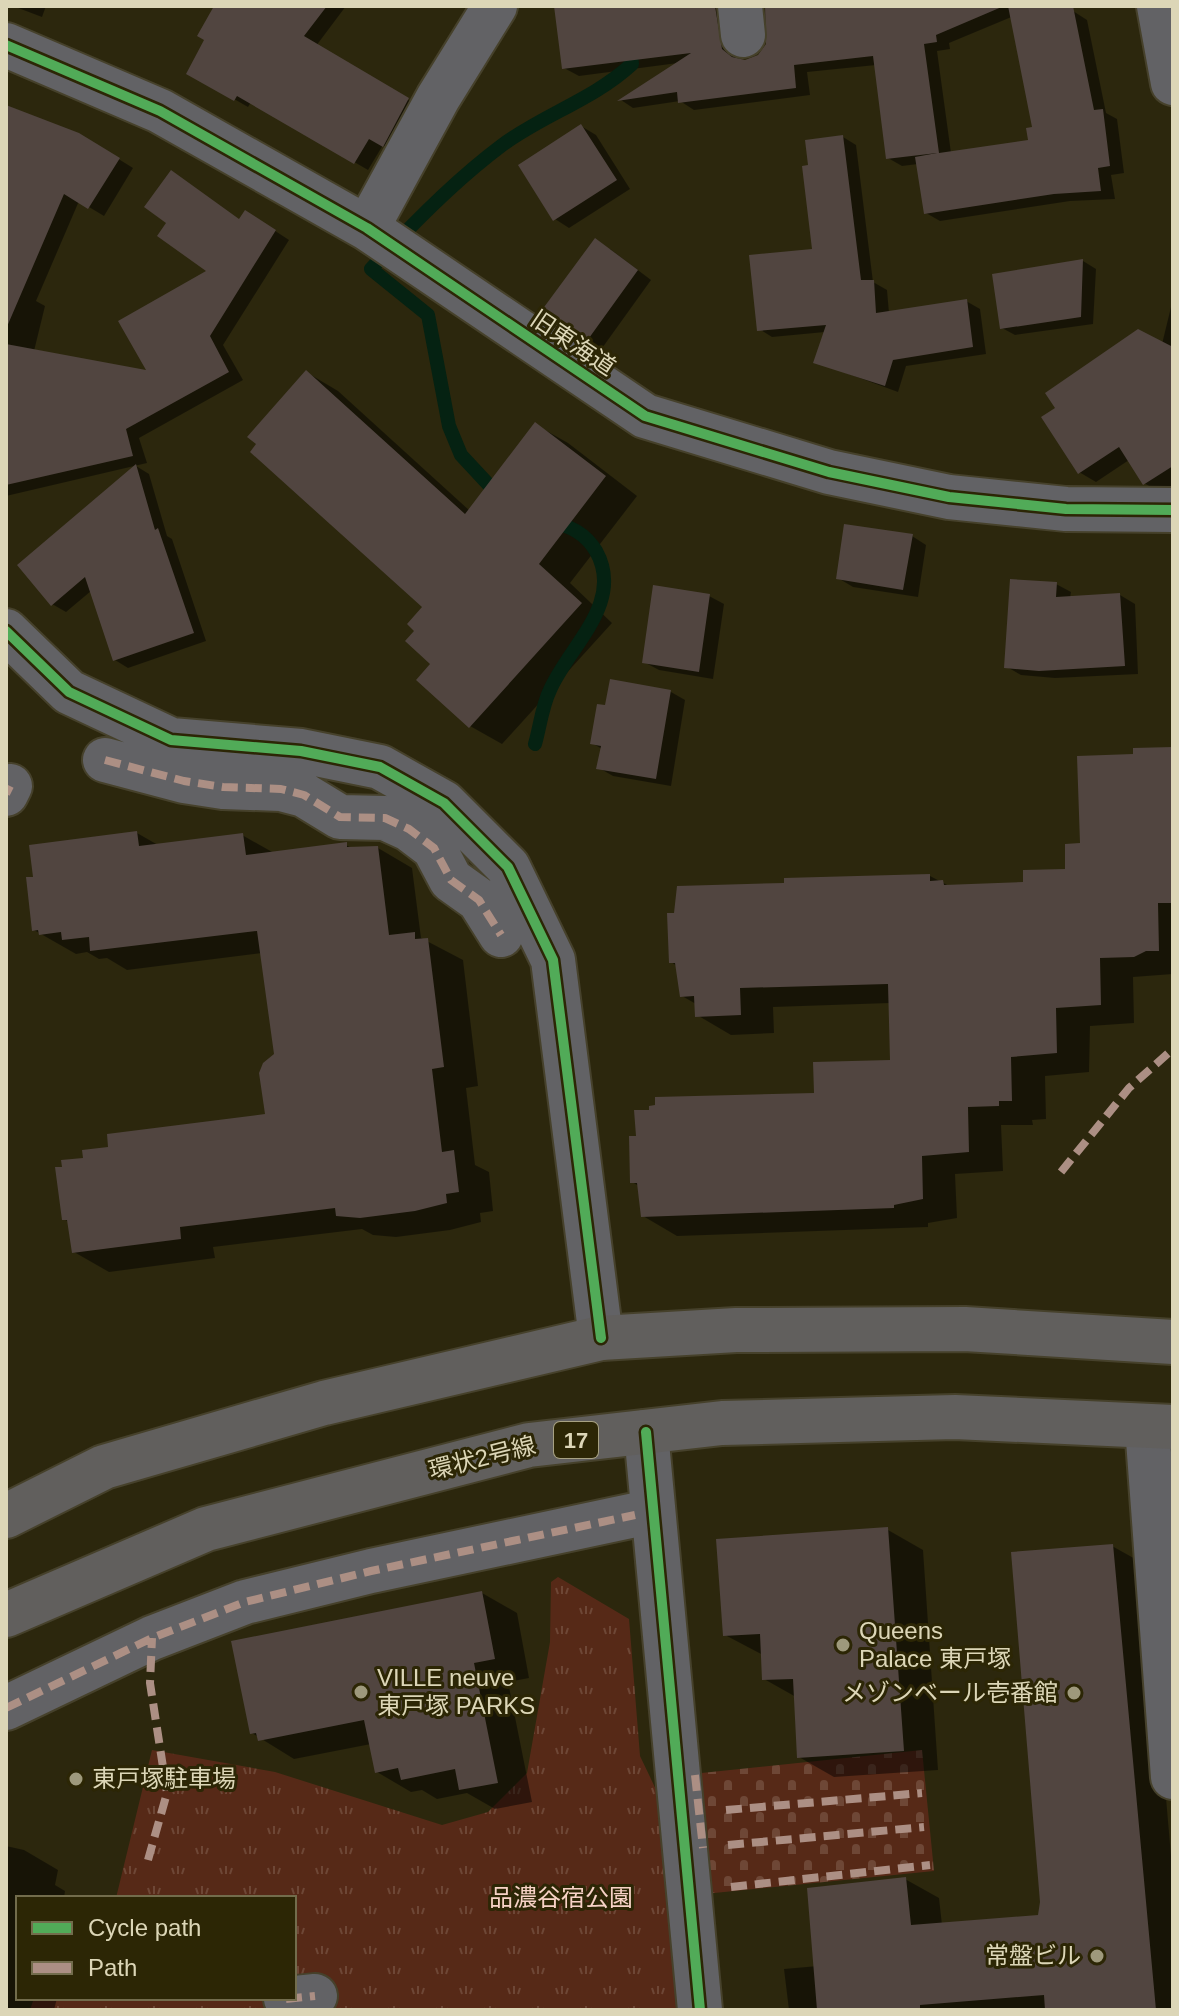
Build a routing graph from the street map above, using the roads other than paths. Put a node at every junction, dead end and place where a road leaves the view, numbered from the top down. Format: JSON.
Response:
{"nodes":[{"id":1,"x":495,"y":6,"type":"edge"},
{"id":2,"x":1159,"y":6,"type":"edge"},
{"id":3,"x":6,"y":45,"type":"edge"},
{"id":4,"x":1173,"y":83,"type":"edge"},
{"id":5,"x":384,"y":239,"type":"junction"},
{"id":6,"x":1173,"y":510,"type":"edge"},
{"id":7,"x":6,"y":631,"type":"edge"},
{"id":8,"x":105,"y":760,"type":"dead end"},
{"id":9,"x":501,"y":935,"type":"dead end"},
{"id":10,"x":601,"y":1338,"type":"junction"},
{"id":11,"x":1173,"y":1342,"type":"edge"},
{"id":12,"x":1160,"y":1426,"type":"edge"},
{"id":13,"x":646,"y":1432,"type":"junction"},
{"id":14,"x":635,"y":1515,"type":"dead end"},
{"id":15,"x":6,"y":1516,"type":"edge"},
{"id":16,"x":6,"y":1615,"type":"edge"},
{"id":17,"x":6,"y":1708,"type":"edge"},
{"id":18,"x":1173,"y":1777,"type":"edge"},
{"id":19,"x":700,"y":2010,"type":"edge"}],
"edges":[{"from":1,"to":5,"type":"street"},
{"from":2,"to":4,"type":"street"},
{"from":3,"to":5,"type":"street","name":"旧東海道"},
{"from":5,"to":6,"type":"street","name":"旧東海道"},
{"from":7,"to":10,"type":"street"},
{"from":8,"to":9,"type":"street"},
{"from":10,"to":11,"type":"main road"},
{"from":10,"to":15,"type":"main road"},
{"from":12,"to":13,"type":"main road","name":"環状2号線","number":"17"},
{"from":12,"to":18,"type":"street"},
{"from":13,"to":16,"type":"main road","name":"環状2号線","number":"17"},
{"from":13,"to":19,"type":"street"},
{"from":14,"to":17,"type":"street"}]}
